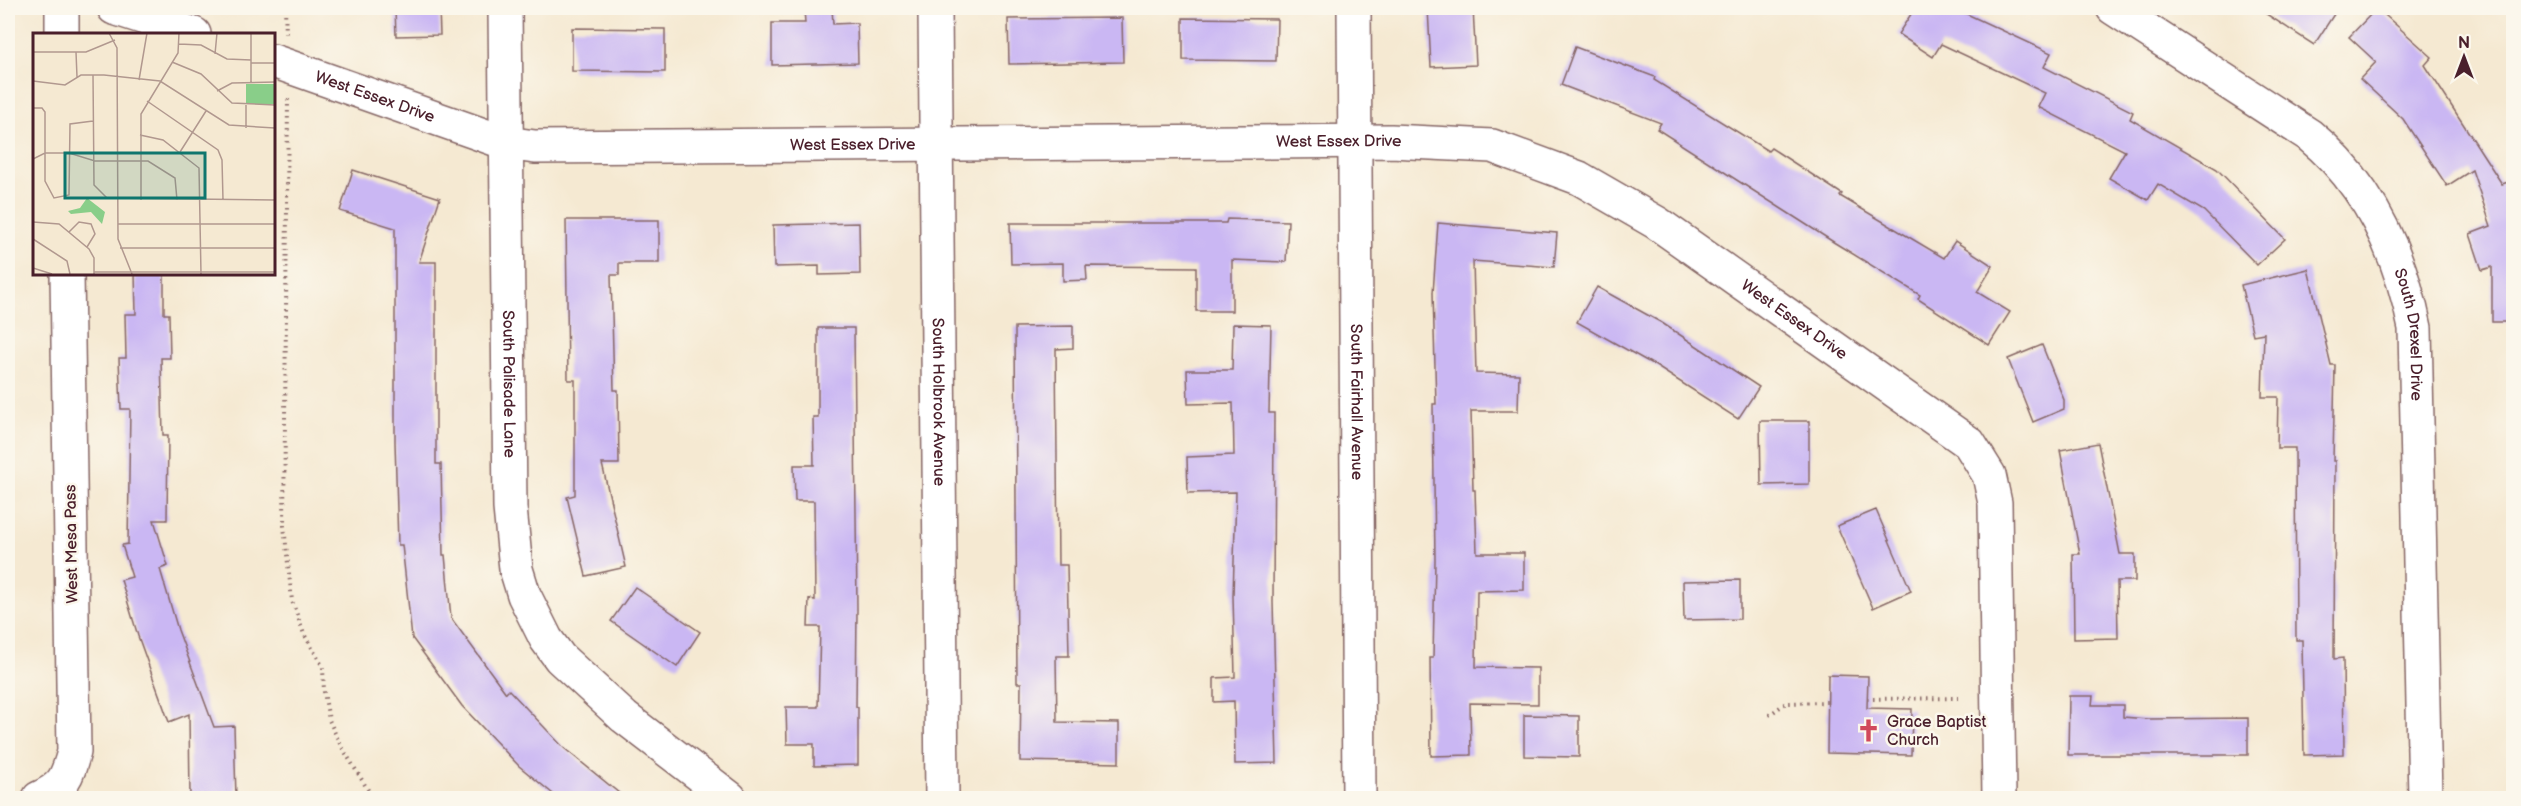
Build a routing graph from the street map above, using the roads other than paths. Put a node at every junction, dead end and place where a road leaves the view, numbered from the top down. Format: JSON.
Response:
{"nodes":[{"id":1,"x":62,"y":8,"type":"edge"},
{"id":2,"x":114,"y":8,"type":"edge"},
{"id":3,"x":505,"y":8,"type":"edge"},
{"id":4,"x":935,"y":8,"type":"edge"},
{"id":5,"x":1354,"y":8,"type":"edge"},
{"id":6,"x":2113,"y":8,"type":"edge"},
{"id":7,"x":62,"y":33,"type":"edge"},
{"id":8,"x":191,"y":33,"type":"edge"},
{"id":9,"x":280,"y":50,"type":"edge"},
{"id":10,"x":1355,"y":141,"type":"junction"},
{"id":11,"x":506,"y":143,"type":"junction"},
{"id":12,"x":936,"y":143,"type":"junction"},
{"id":13,"x":67,"y":274,"type":"edge"},
{"id":14,"x":39,"y":798,"type":"edge"},
{"id":15,"x":730,"y":798,"type":"edge"},
{"id":16,"x":942,"y":798,"type":"edge"},
{"id":17,"x":1359,"y":798,"type":"edge"},
{"id":18,"x":1999,"y":798,"type":"edge"},
{"id":19,"x":2426,"y":798,"type":"edge"}],
"edges":[{"from":1,"to":7,"type":"street"},
{"from":2,"to":8,"type":"street"},
{"from":3,"to":11,"type":"street","name":"South Palisade Lane"},
{"from":4,"to":12,"type":"street","name":"South Holbrook Avenue"},
{"from":5,"to":10,"type":"street","name":"South Fairhall Avenue"},
{"from":6,"to":19,"type":"street","name":"South Drexel Drive"},
{"from":9,"to":11,"type":"street","name":"West Essex Drive"},
{"from":10,"to":12,"type":"street","name":"West Essex Drive"},
{"from":10,"to":17,"type":"street","name":"South Fairhall Avenue"},
{"from":10,"to":18,"type":"street","name":"West Essex Drive"},
{"from":11,"to":12,"type":"street","name":"West Essex Drive"},
{"from":11,"to":15,"type":"street","name":"South Palisade Lane"},
{"from":12,"to":16,"type":"street","name":"South Holbrook Avenue"},
{"from":13,"to":14,"type":"street","name":"West Mesa Pass"}]}
